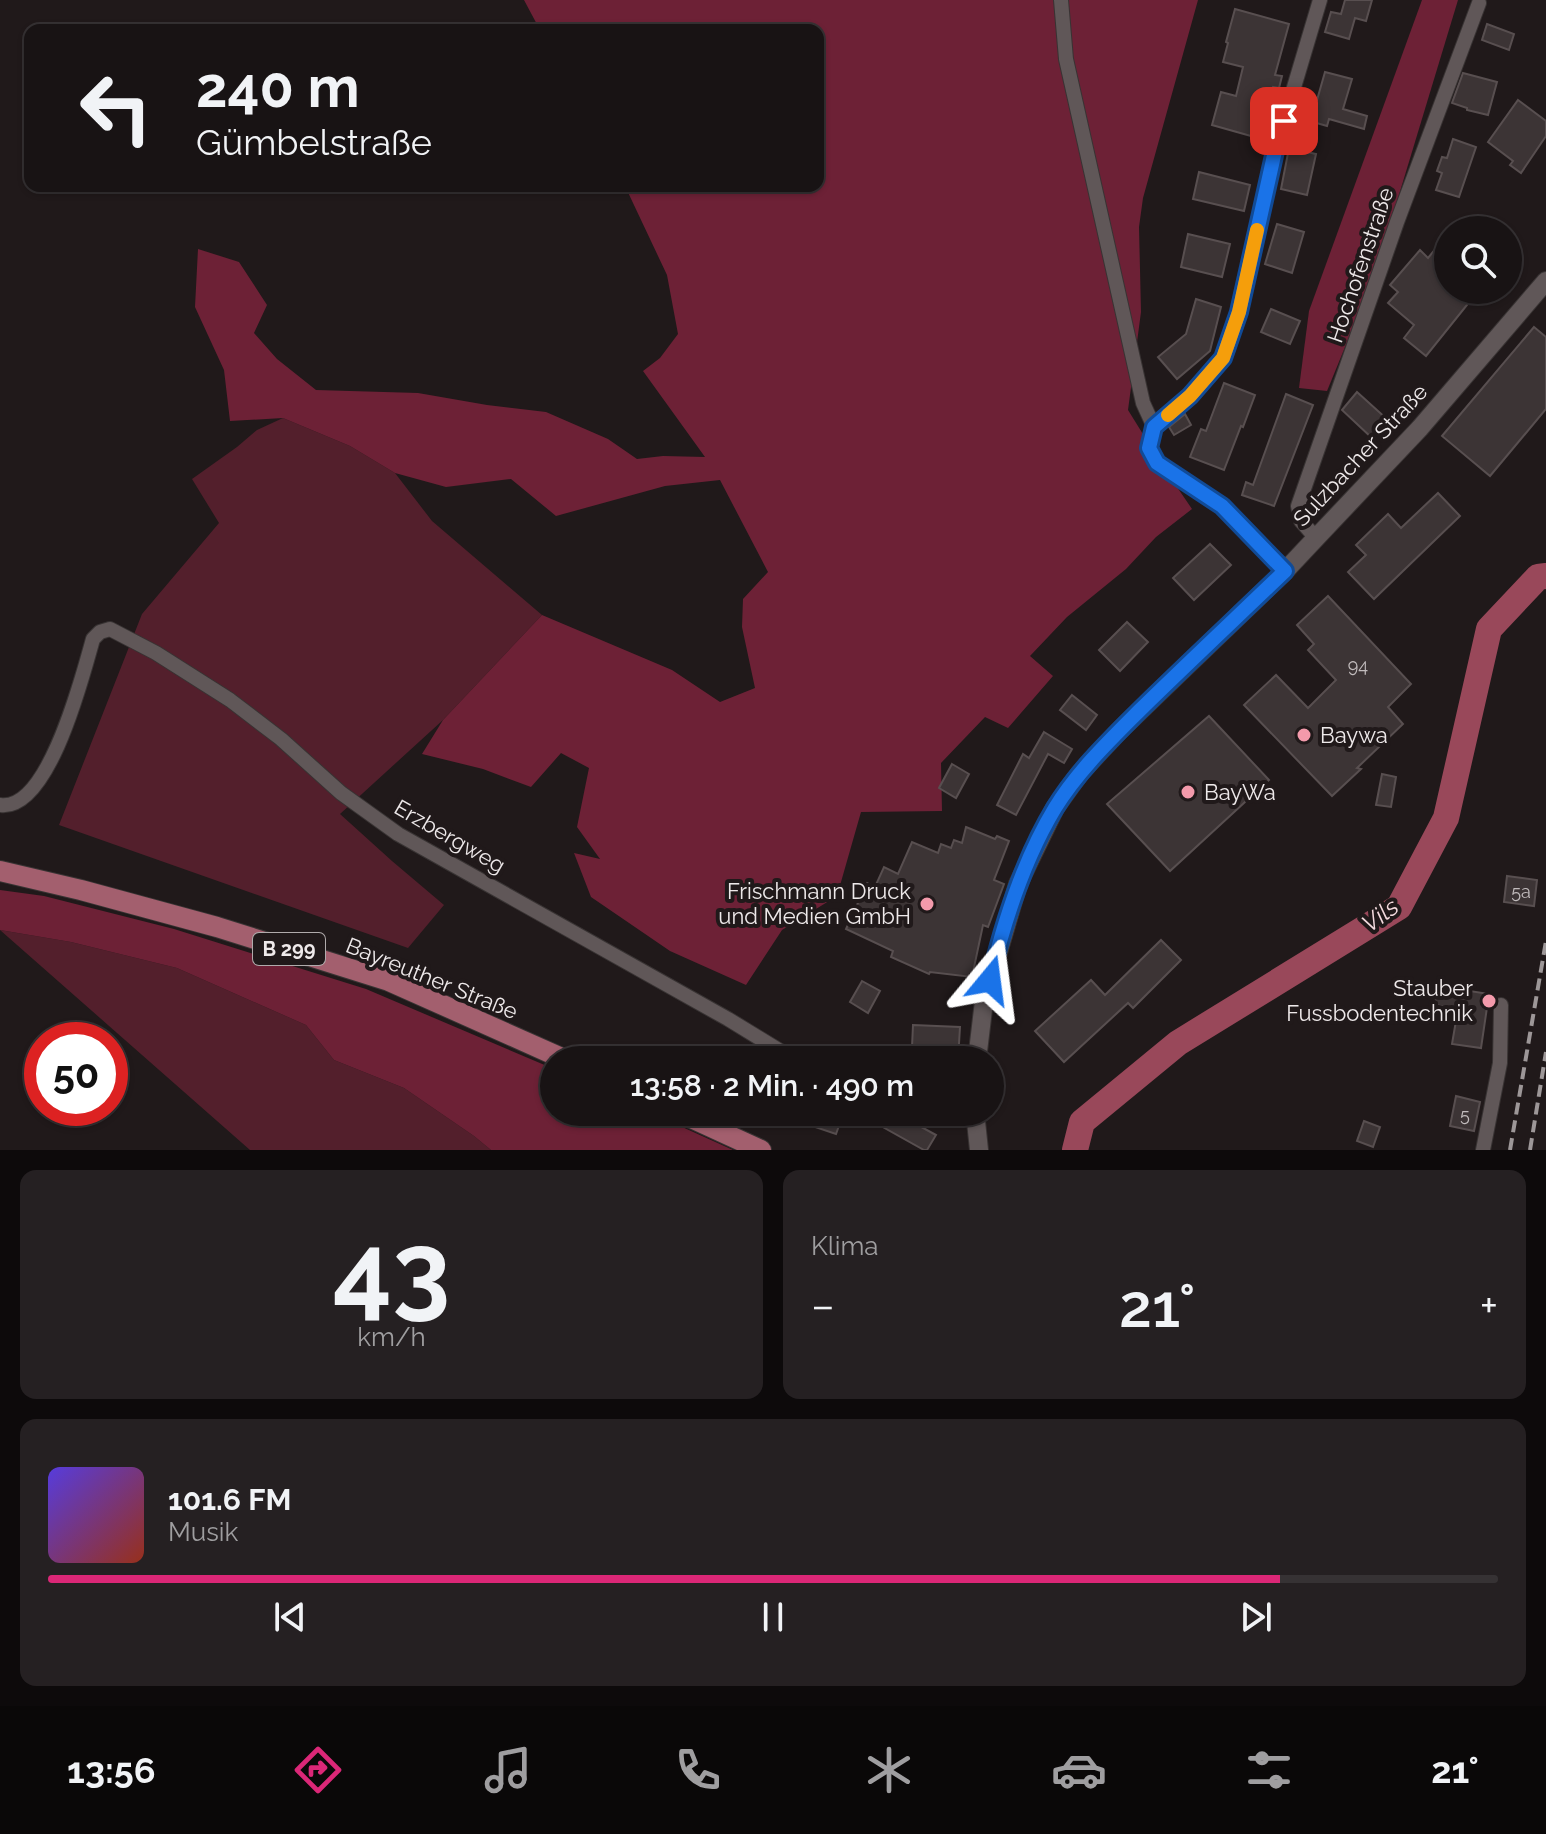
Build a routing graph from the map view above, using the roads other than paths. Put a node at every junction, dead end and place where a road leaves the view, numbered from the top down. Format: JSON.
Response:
{"nodes":[{"id":1,"x":1061,"y":0,"type":"edge"},
{"id":2,"x":1320,"y":0,"type":"edge"},
{"id":3,"x":1479,"y":3,"type":"dead end"},
{"id":4,"x":1546,"y":281,"type":"edge"},
{"id":5,"x":1154,"y":427,"type":"junction"},
{"id":6,"x":1316,"y":538,"type":"junction"},
{"id":7,"x":1285,"y":571,"type":"junction"},
{"id":8,"x":0,"y":805,"type":"edge"},
{"id":9,"x":0,"y":871,"type":"edge"},
{"id":10,"x":1501,"y":1005,"type":"dead end"},
{"id":11,"x":772,"y":1046,"type":"edge"},
{"id":12,"x":979,"y":1046,"type":"edge"},
{"id":13,"x":540,"y":1048,"type":"edge"},
{"id":14,"x":709,"y":1126,"type":"edge"},
{"id":15,"x":975,"y":1126,"type":"edge"},
{"id":16,"x":761,"y":1150,"type":"edge"},
{"id":17,"x":979,"y":1150,"type":"edge"},
{"id":18,"x":1483,"y":1150,"type":"edge"}],
"edges":[{"from":1,"to":5,"type":"street"},
{"from":2,"to":5,"type":"street"},
{"from":3,"to":6,"type":"street","name":"Hochofenstraße"},
{"from":4,"to":6,"type":"main road","name":"Sulzbacher Straße"},
{"from":5,"to":7,"type":"street"},
{"from":6,"to":7,"type":"main road","name":"Sulzbacher Straße"},
{"from":7,"to":12,"type":"main road","name":"Sulzbacher Straße"},
{"from":8,"to":11,"type":"street","name":"Erzbergweg"},
{"from":9,"to":13,"type":"main road","name":"Bayreuther Straße","number":"B 299"},
{"from":10,"to":18,"type":"street"},
{"from":14,"to":16,"type":"main road"},
{"from":15,"to":17,"type":"main road"}]}
